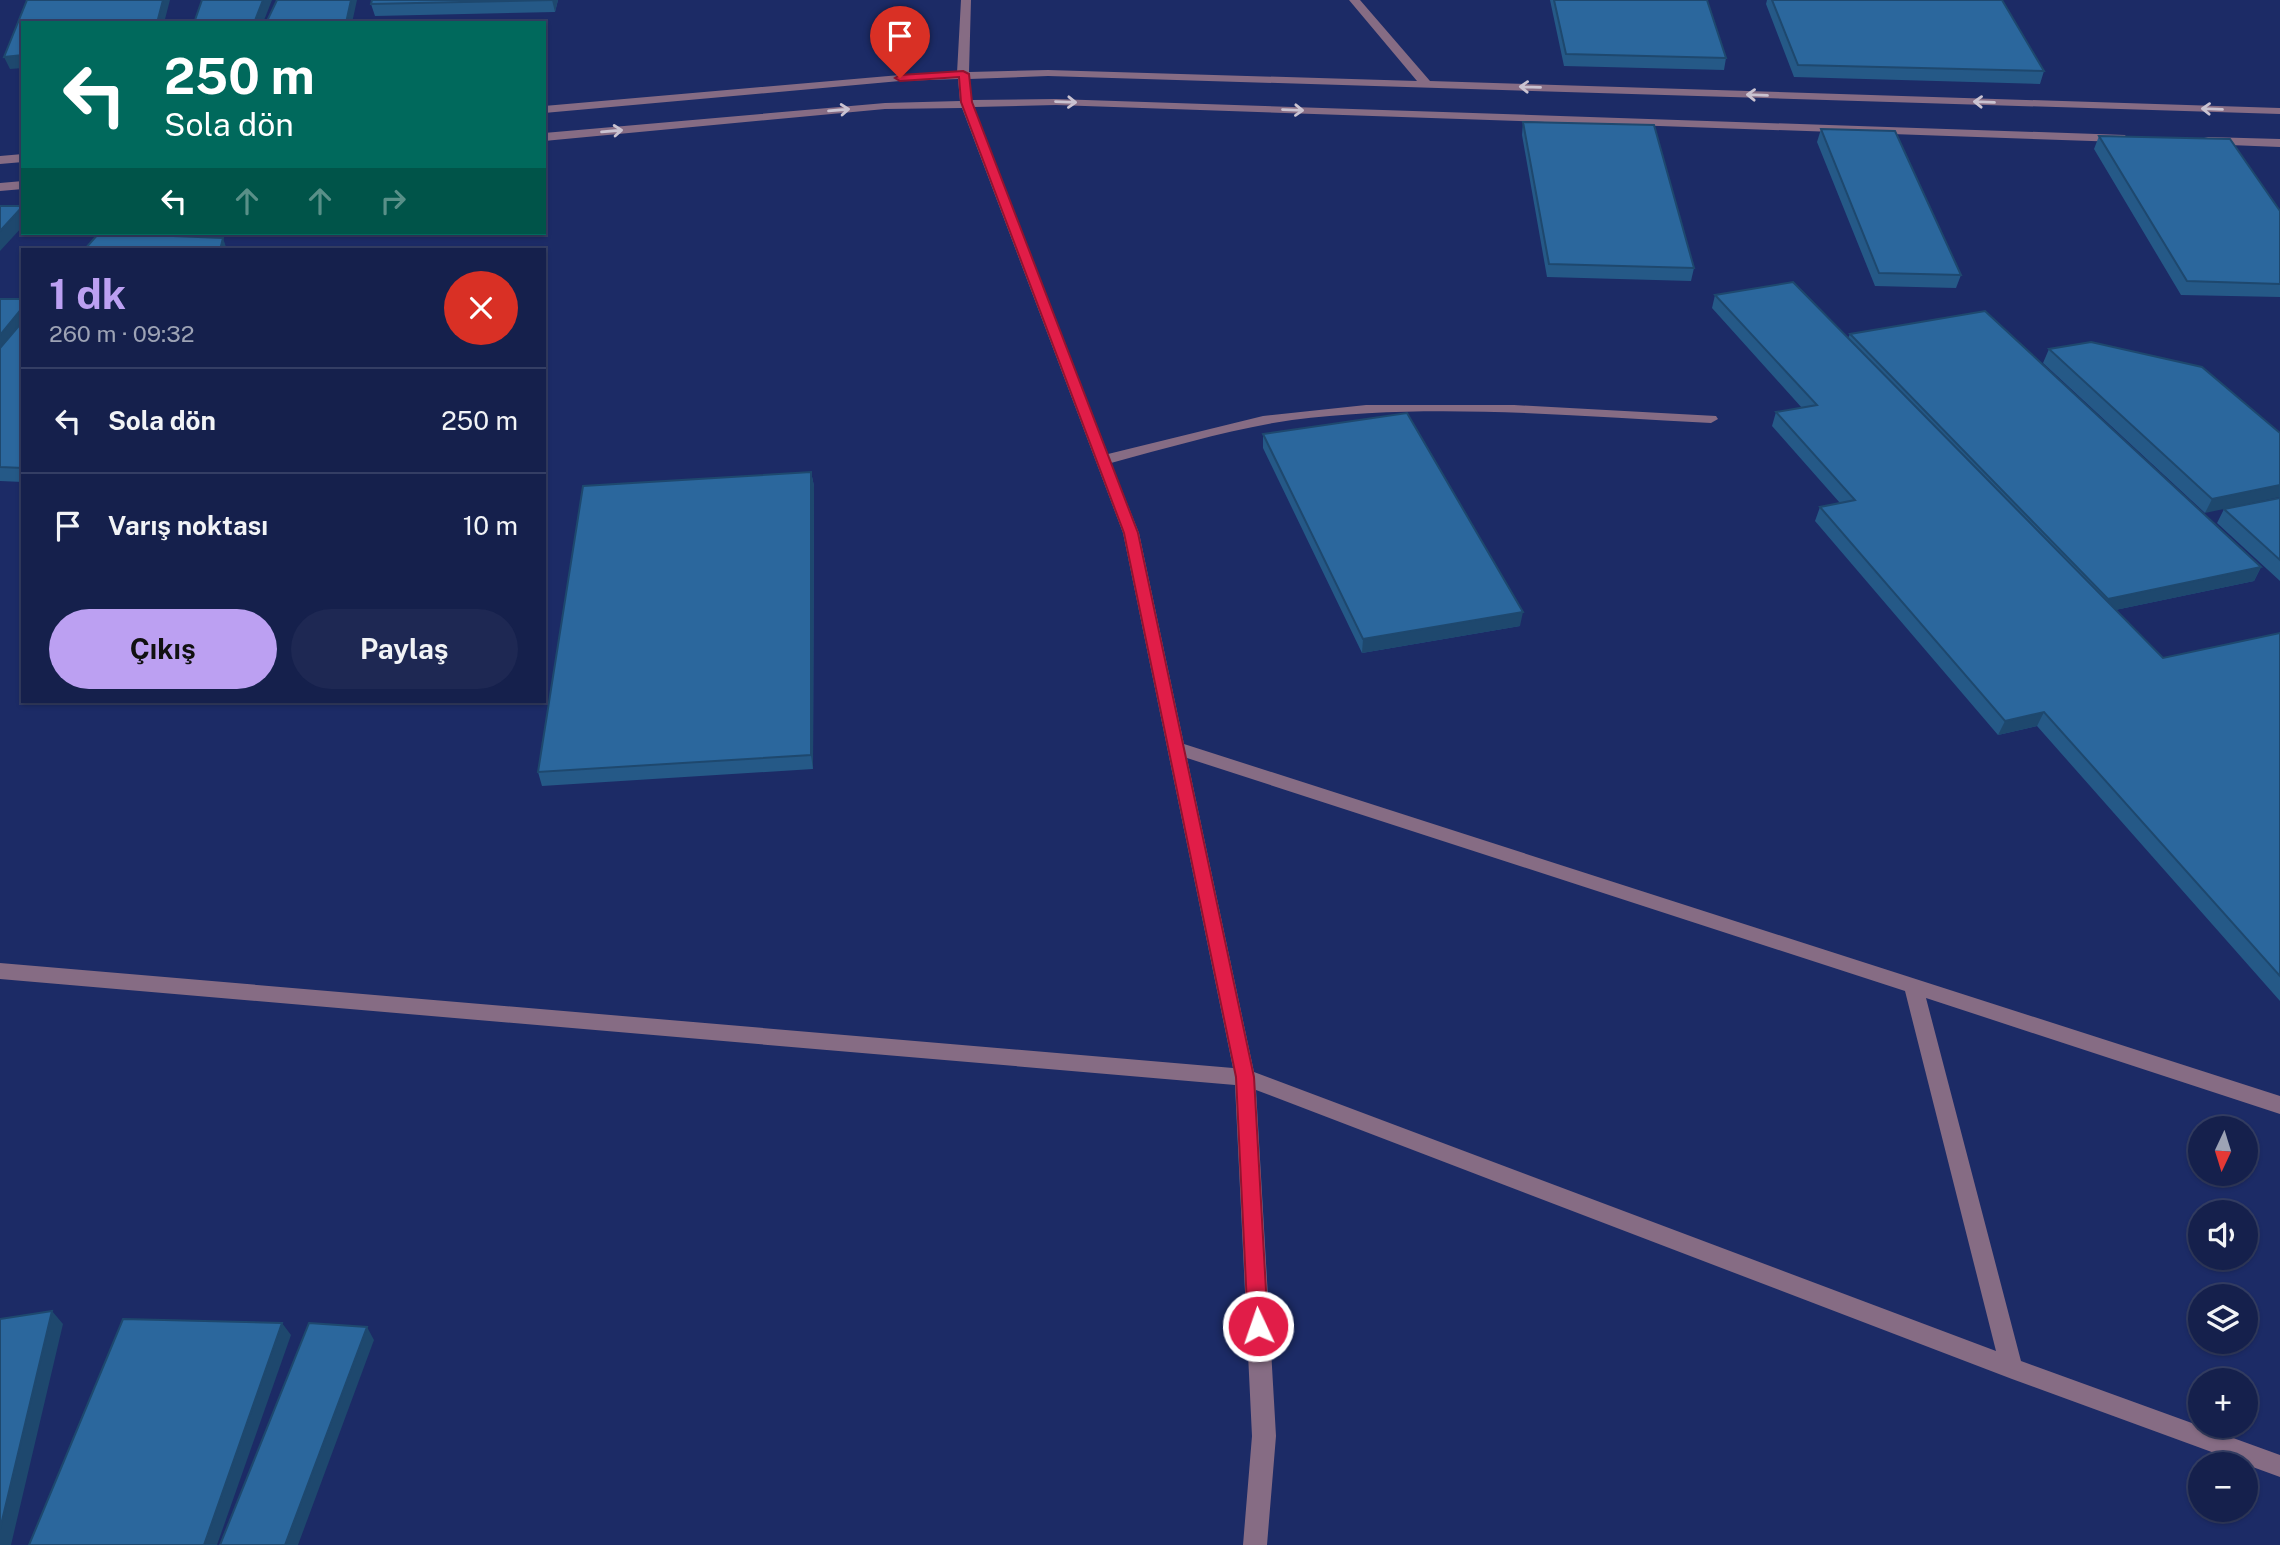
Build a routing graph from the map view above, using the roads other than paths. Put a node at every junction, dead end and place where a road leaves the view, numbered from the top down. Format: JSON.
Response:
{"nodes":[{"id":1,"x":966,"y":0,"type":"edge"},
{"id":2,"x":1354,"y":0,"type":"edge"},
{"id":3,"x":963,"y":74,"type":"junction"},
{"id":4,"x":1426,"y":84,"type":"junction"},
{"id":5,"x":966,"y":102,"type":"junction"},
{"id":6,"x":546,"y":110,"type":"edge"},
{"id":7,"x":2280,"y":111,"type":"edge"},
{"id":8,"x":546,"y":137,"type":"edge"},
{"id":9,"x":2141,"y":138,"type":"edge"},
{"id":10,"x":2197,"y":140,"type":"edge"},
{"id":11,"x":2280,"y":143,"type":"edge"},
{"id":12,"x":21,"y":158,"type":"edge"},
{"id":13,"x":0,"y":160,"type":"edge"},
{"id":14,"x":21,"y":185,"type":"edge"},
{"id":15,"x":0,"y":187,"type":"edge"},
{"id":16,"x":1711,"y":419,"type":"dead end"},
{"id":17,"x":1104,"y":460,"type":"junction"},
{"id":18,"x":1176,"y":748,"type":"junction"},
{"id":19,"x":0,"y":971,"type":"edge"},
{"id":20,"x":1913,"y":986,"type":"junction"},
{"id":21,"x":1245,"y":1077,"type":"junction"},
{"id":22,"x":2280,"y":1105,"type":"edge"},
{"id":23,"x":2012,"y":1368,"type":"junction"},
{"id":24,"x":2280,"y":1466,"type":"edge"},
{"id":25,"x":1255,"y":1545,"type":"edge"}],
"edges":[{"from":1,"to":3,"type":"street"},
{"from":2,"to":4,"type":"street"},
{"from":3,"to":4,"type":"street"},
{"from":3,"to":5,"type":"street"},
{"from":3,"to":6,"type":"street"},
{"from":7,"to":4,"type":"street","one_way":true},
{"from":8,"to":5,"type":"street","one_way":true},
{"from":5,"to":9,"type":"street","one_way":true},
{"from":5,"to":17,"type":"street"},
{"from":10,"to":11,"type":"street"},
{"from":12,"to":13,"type":"street"},
{"from":14,"to":15,"type":"street"},
{"from":16,"to":17,"type":"street"},
{"from":17,"to":18,"type":"street"},
{"from":18,"to":20,"type":"street"},
{"from":18,"to":21,"type":"street"},
{"from":19,"to":21,"type":"street"},
{"from":20,"to":22,"type":"street"},
{"from":20,"to":23,"type":"street"},
{"from":21,"to":23,"type":"street"},
{"from":21,"to":25,"type":"street"},
{"from":23,"to":24,"type":"street"}]}
